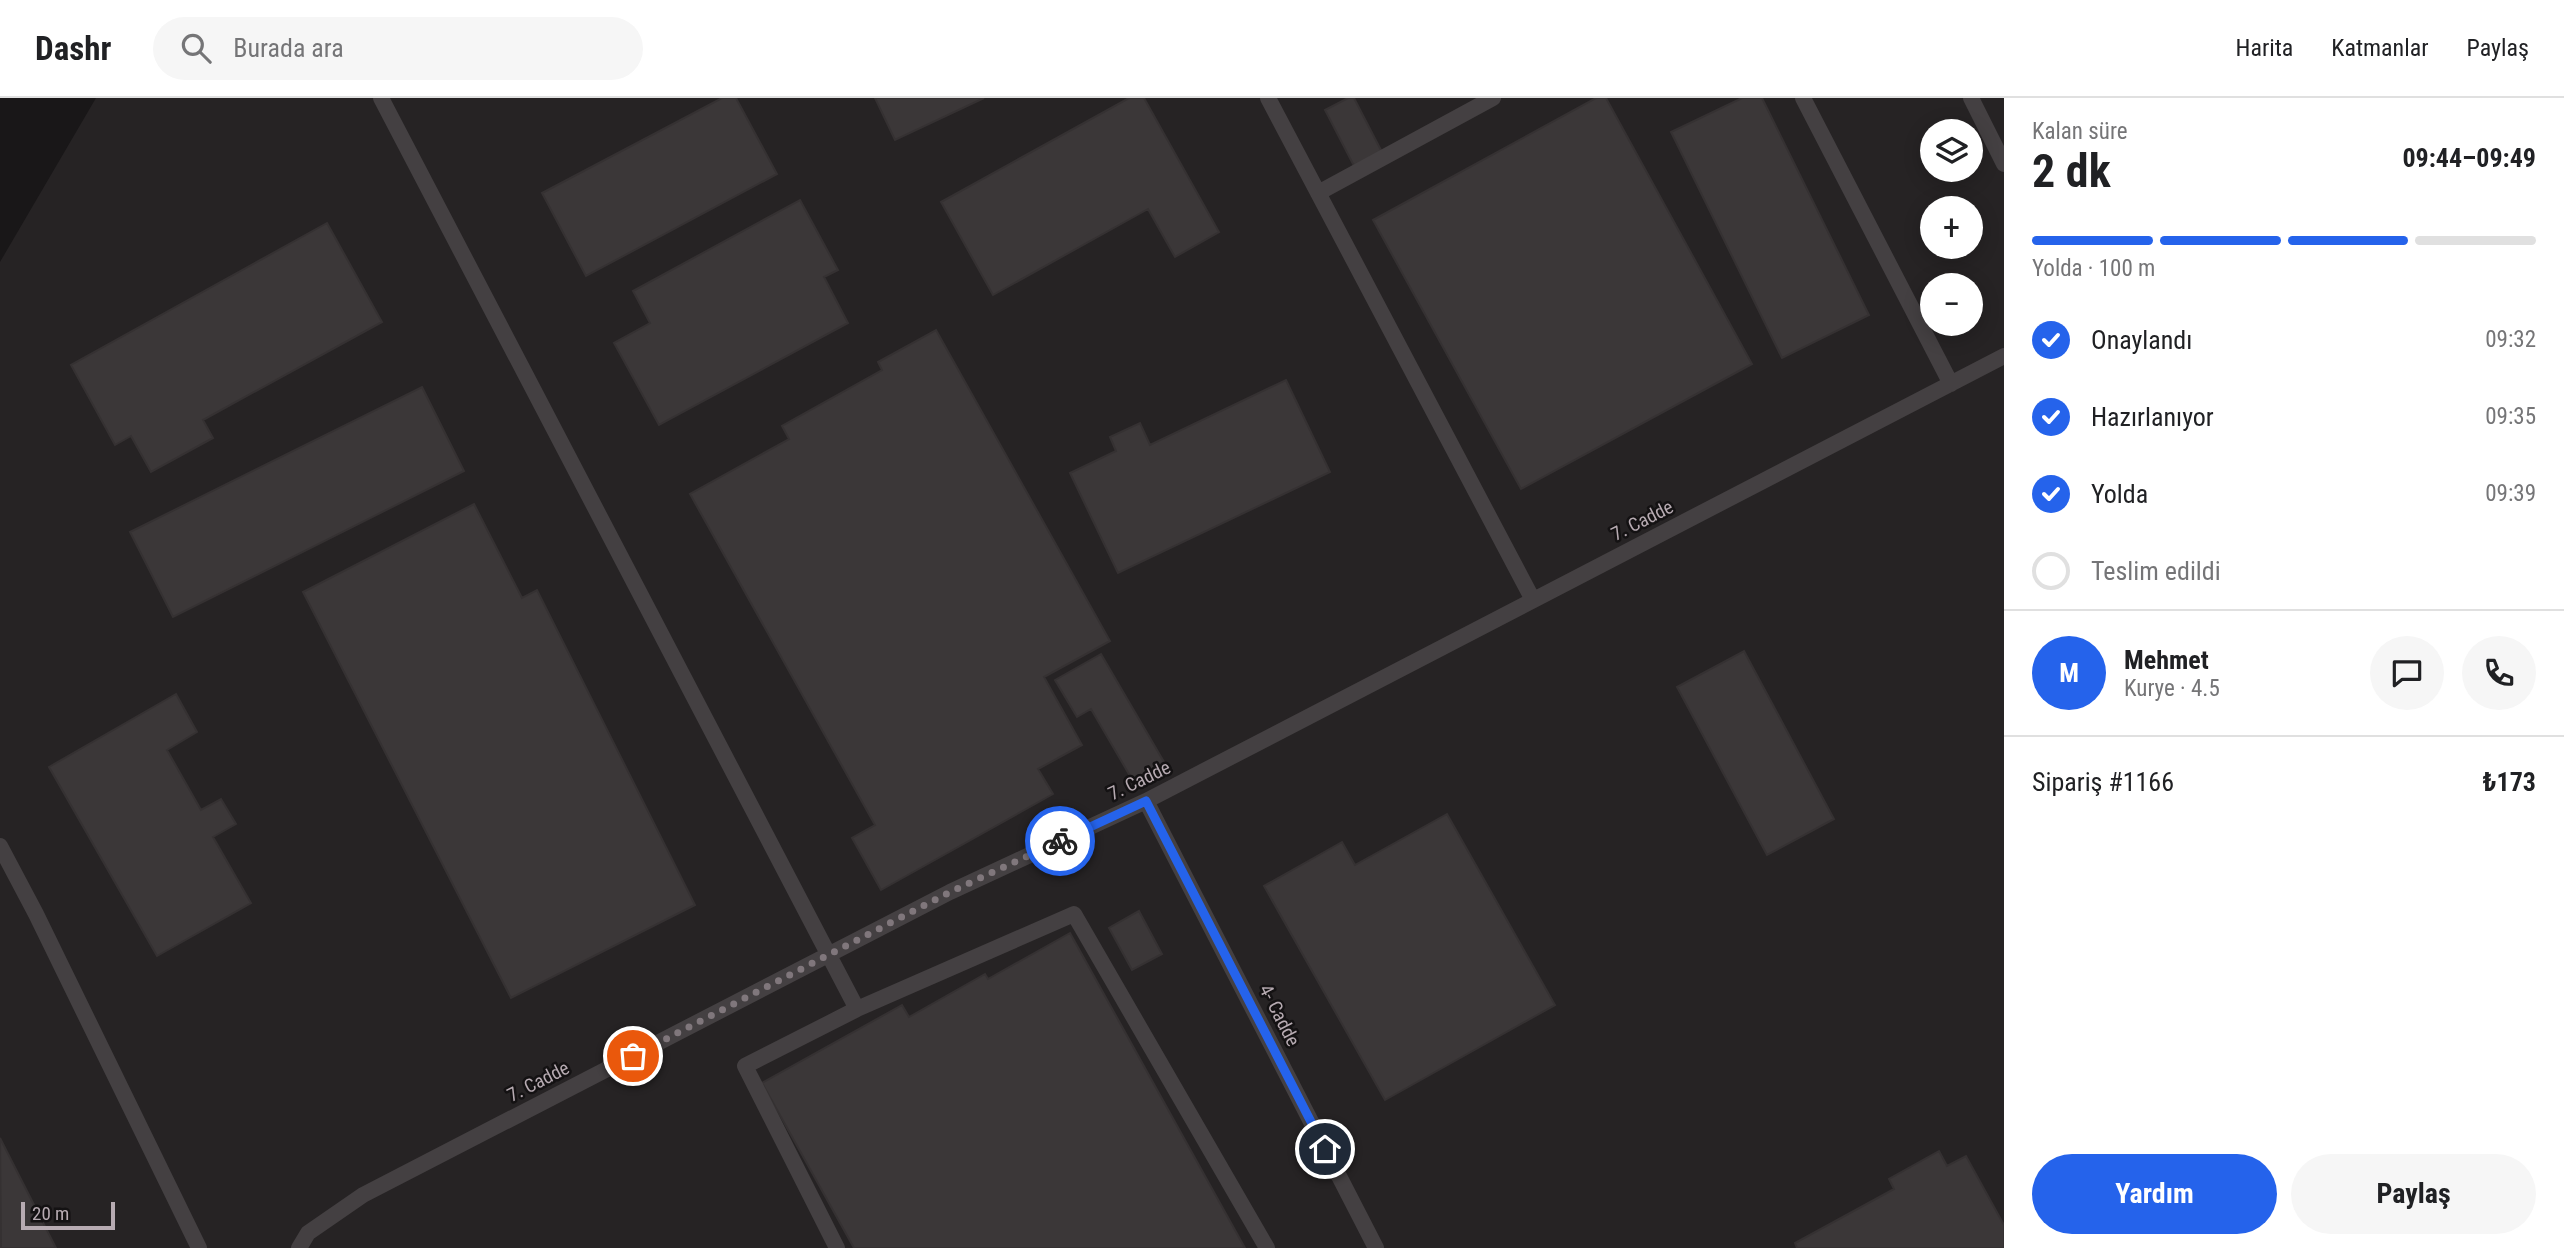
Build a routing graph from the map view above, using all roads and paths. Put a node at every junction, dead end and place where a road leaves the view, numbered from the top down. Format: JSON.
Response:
{"nodes":[{"id":1,"x":381,"y":98,"type":"edge"},
{"id":2,"x":1268,"y":98,"type":"edge"},
{"id":3,"x":1493,"y":98,"type":"edge"},
{"id":4,"x":1803,"y":98,"type":"edge"},
{"id":5,"x":1971,"y":98,"type":"edge"},
{"id":6,"x":2004,"y":164,"type":"edge"},
{"id":7,"x":1318,"y":193,"type":"junction"},
{"id":8,"x":2004,"y":356,"type":"edge"},
{"id":9,"x":1951,"y":384,"type":"junction"},
{"id":10,"x":1533,"y":600,"type":"junction"},
{"id":11,"x":1146,"y":801,"type":"junction"},
{"id":12,"x":0,"y":846,"type":"edge"},
{"id":13,"x":829,"y":954,"type":"junction"},
{"id":14,"x":857,"y":1009,"type":"junction"},
{"id":15,"x":199,"y":1248,"type":"edge"},
{"id":16,"x":299,"y":1248,"type":"edge"},
{"id":17,"x":837,"y":1248,"type":"edge"},
{"id":18,"x":1267,"y":1248,"type":"edge"},
{"id":19,"x":1376,"y":1248,"type":"edge"}],
"edges":[{"from":1,"to":13,"type":"lane"},
{"from":2,"to":7,"type":"lane"},
{"from":3,"to":7,"type":"lane"},
{"from":4,"to":9,"type":"lane"},
{"from":5,"to":6,"type":"lane"},
{"from":7,"to":10,"type":"lane"},
{"from":8,"to":9,"type":"lane","name":"7. Cadde"},
{"from":9,"to":10,"type":"lane","name":"7. Cadde"},
{"from":10,"to":11,"type":"lane","name":"7. Cadde"},
{"from":11,"to":13,"type":"lane","name":"7. Cadde"},
{"from":11,"to":19,"type":"lane","name":"4- Cadde"},
{"from":12,"to":15,"type":"lane"},
{"from":13,"to":14,"type":"lane"},
{"from":13,"to":16,"type":"lane","name":"7. Cadde"},
{"from":14,"to":17,"type":"lane"},
{"from":14,"to":18,"type":"lane"}]}
